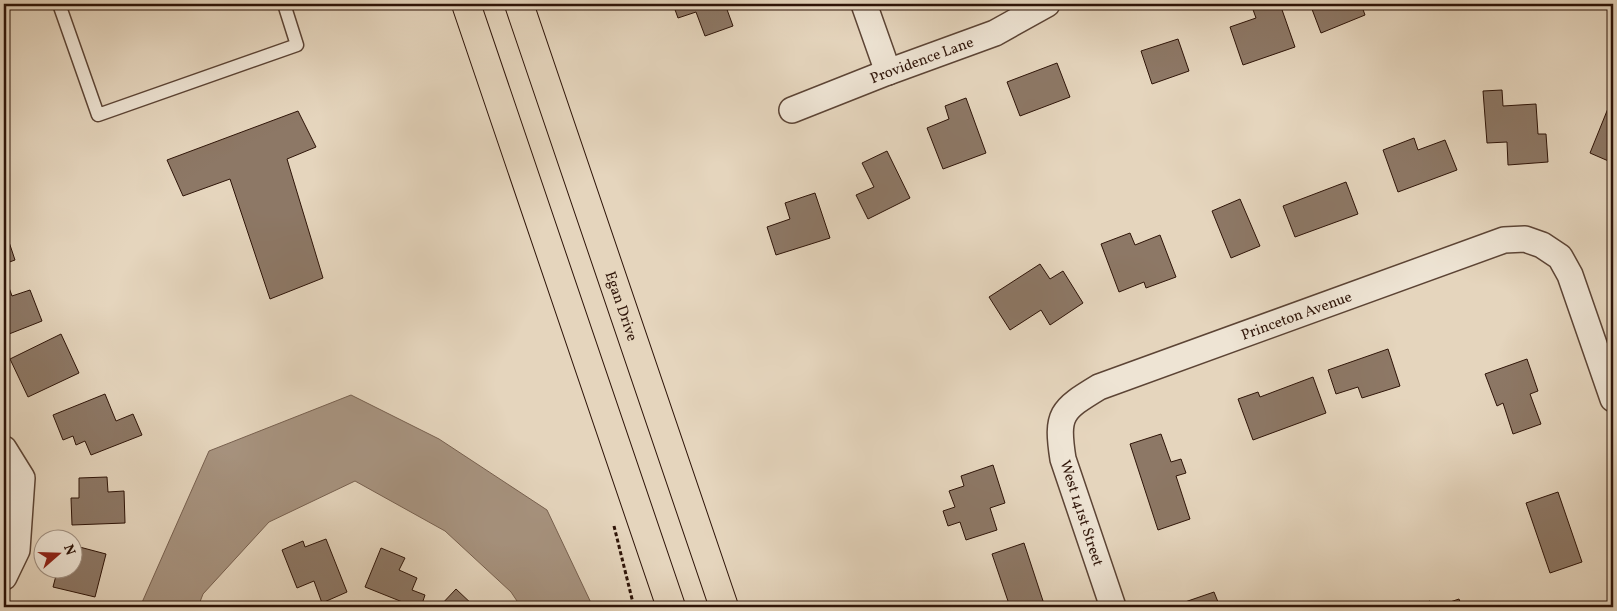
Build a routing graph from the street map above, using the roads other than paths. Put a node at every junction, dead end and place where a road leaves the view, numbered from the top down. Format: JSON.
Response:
{"nodes":[{"id":1,"x":59,"y":4,"type":"edge"},
{"id":2,"x":284,"y":4,"type":"edge"},
{"id":3,"x":466,"y":4,"type":"edge"},
{"id":4,"x":519,"y":4,"type":"edge"},
{"id":5,"x":864,"y":4,"type":"edge"},
{"id":6,"x":1047,"y":4,"type":"edge"},
{"id":7,"x":888,"y":72,"type":"junction"},
{"id":8,"x":792,"y":110,"type":"dead end"},
{"id":9,"x":1613,"y":398,"type":"edge"},
{"id":10,"x":1061,"y":418,"type":"joint"},
{"id":11,"x":4,"y":449,"type":"edge"},
{"id":12,"x":4,"y":577,"type":"edge"},
{"id":13,"x":671,"y":607,"type":"edge"},
{"id":14,"x":724,"y":607,"type":"edge"},
{"id":15,"x":1113,"y":607,"type":"edge"}],
"edges":[{"from":1,"to":2,"type":"lane"},
{"from":3,"to":13,"type":"highway"},
{"from":4,"to":14,"type":"highway","name":"Egan Drive"},
{"from":5,"to":7,"type":"street"},
{"from":6,"to":7,"type":"street","name":"Providence Lane"},
{"from":7,"to":8,"type":"street","name":"Providence Lane"},
{"from":9,"to":10,"type":"street","name":"Princeton Avenue"},
{"from":10,"to":15,"type":"street","name":"West 141st Street"},
{"from":11,"to":12,"type":"street"}]}
